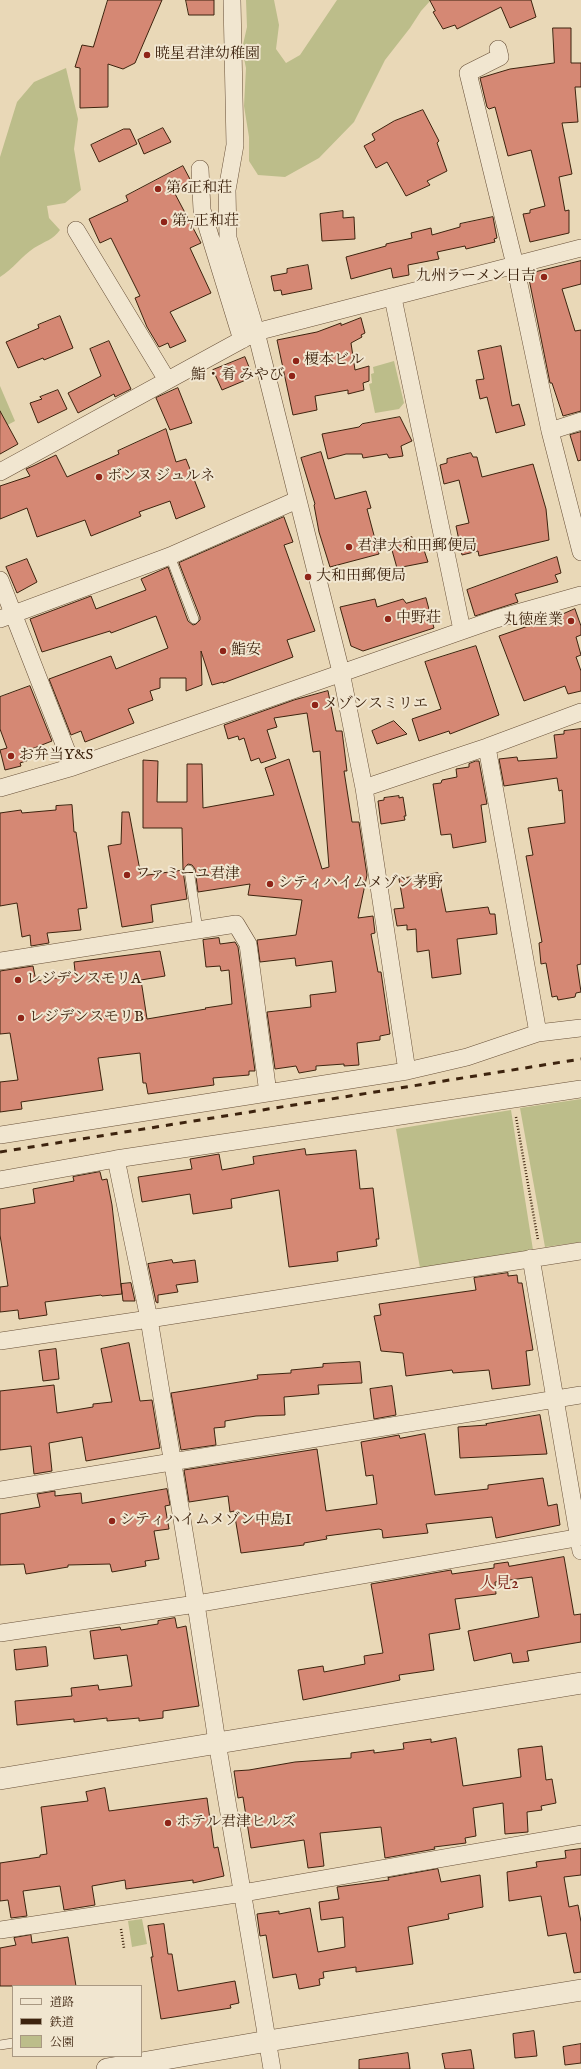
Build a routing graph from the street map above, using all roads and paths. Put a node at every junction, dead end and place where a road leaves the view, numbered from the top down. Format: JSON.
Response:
{"nodes":[{"id":1,"x":232,"y":0,"type":"edge"},
{"id":2,"x":498,"y":49,"type":"dead end"},
{"id":3,"x":200,"y":169,"type":"dead end"},
{"id":4,"x":76,"y":230,"type":"dead end"},
{"id":5,"x":581,"y":248,"type":"edge"},
{"id":6,"x":516,"y":265,"type":"junction"},
{"id":7,"x":393,"y":298,"type":"junction"},
{"id":8,"x":249,"y":336,"type":"junction"},
{"id":9,"x":167,"y":380,"type":"junction"},
{"id":10,"x":581,"y":421,"type":"edge"},
{"id":11,"x":550,"y":430,"type":"junction"},
{"id":12,"x":0,"y":472,"type":"edge"},
{"id":13,"x":296,"y":500,"type":"junction"},
{"id":14,"x":581,"y":552,"type":"edge"},
{"id":15,"x":170,"y":556,"type":"junction"},
{"id":16,"x":0,"y":580,"type":"edge"},
{"id":17,"x":581,"y":595,"type":"edge"},
{"id":18,"x":7,"y":617,"type":"edge"},
{"id":19,"x":194,"y":619,"type":"dead end"},
{"id":20,"x":462,"y":630,"type":"junction"},
{"id":21,"x":341,"y":672,"type":"junction"},
{"id":22,"x":581,"y":712,"type":"edge"},
{"id":23,"x":487,"y":747,"type":"junction"},
{"id":24,"x":73,"y":767,"type":"junction"},
{"id":25,"x":0,"y":788,"type":"edge"},
{"id":26,"x":364,"y":788,"type":"junction"},
{"id":27,"x":189,"y":870,"type":"dead end"},
{"id":28,"x":198,"y":930,"type":"junction"},
{"id":29,"x":0,"y":961,"type":"edge"},
{"id":30,"x":581,"y":1028,"type":"edge"},
{"id":31,"x":538,"y":1033,"type":"junction"},
{"id":32,"x":407,"y":1071,"type":"junction"},
{"id":33,"x":581,"y":1089,"type":"edge"},
{"id":34,"x":268,"y":1093,"type":"junction"},
{"id":35,"x":512,"y":1099,"type":"junction"},
{"id":36,"x":0,"y":1135,"type":"edge"},
{"id":37,"x":116,"y":1159,"type":"junction"},
{"id":38,"x":0,"y":1180,"type":"edge"},
{"id":39,"x":581,"y":1251,"type":"edge"},
{"id":40,"x":536,"y":1257,"type":"junction"},
{"id":41,"x":149,"y":1319,"type":"junction"},
{"id":42,"x":0,"y":1341,"type":"edge"},
{"id":43,"x":581,"y":1395,"type":"edge"},
{"id":44,"x":555,"y":1400,"type":"junction"},
{"id":45,"x":171,"y":1462,"type":"junction"},
{"id":46,"x":0,"y":1490,"type":"edge"},
{"id":47,"x":580,"y":1542,"type":"edge"},
{"id":48,"x":196,"y":1604,"type":"junction"},
{"id":49,"x":0,"y":1633,"type":"edge"},
{"id":50,"x":581,"y":1683,"type":"edge"},
{"id":51,"x":217,"y":1742,"type":"junction"},
{"id":52,"x":0,"y":1779,"type":"edge"},
{"id":53,"x":581,"y":1834,"type":"edge"},
{"id":54,"x":243,"y":1893,"type":"junction"},
{"id":55,"x":0,"y":1930,"type":"edge"},
{"id":56,"x":581,"y":1990,"type":"edge"},
{"id":57,"x":268,"y":2041,"type":"junction"},
{"id":58,"x":12,"y":2043,"type":"edge"},
{"id":59,"x":0,"y":2044,"type":"edge"},
{"id":60,"x":111,"y":2064,"type":"edge"},
{"id":61,"x":272,"y":2069,"type":"edge"}],
"edges":[{"from":1,"to":8,"type":"street"},
{"from":2,"to":6,"type":"street"},
{"from":3,"to":8,"type":"street"},
{"from":4,"to":9,"type":"street"},
{"from":5,"to":6,"type":"street"},
{"from":6,"to":7,"type":"street"},
{"from":6,"to":11,"type":"street"},
{"from":7,"to":8,"type":"street"},
{"from":7,"to":20,"type":"street"},
{"from":8,"to":9,"type":"street"},
{"from":8,"to":13,"type":"street"},
{"from":9,"to":12,"type":"street"},
{"from":10,"to":11,"type":"street"},
{"from":11,"to":14,"type":"street"},
{"from":13,"to":15,"type":"street"},
{"from":13,"to":21,"type":"street"},
{"from":15,"to":18,"type":"street"},
{"from":15,"to":19,"type":"lane"},
{"from":16,"to":18,"type":"street"},
{"from":17,"to":20,"type":"street"},
{"from":18,"to":24,"type":"street"},
{"from":20,"to":21,"type":"street"},
{"from":21,"to":24,"type":"street"},
{"from":21,"to":26,"type":"street"},
{"from":22,"to":23,"type":"street"},
{"from":23,"to":26,"type":"street"},
{"from":23,"to":31,"type":"street"},
{"from":24,"to":25,"type":"street"},
{"from":26,"to":32,"type":"street"},
{"from":27,"to":28,"type":"lane"},
{"from":28,"to":29,"type":"street"},
{"from":28,"to":34,"type":"street"},
{"from":30,"to":31,"type":"street"},
{"from":31,"to":32,"type":"street"},
{"from":32,"to":34,"type":"street"},
{"from":33,"to":35,"type":"street"},
{"from":34,"to":36,"type":"street"},
{"from":35,"to":37,"type":"street"},
{"from":35,"to":40,"type":"path"},
{"from":37,"to":38,"type":"street"},
{"from":37,"to":41,"type":"street"},
{"from":39,"to":40,"type":"street"},
{"from":40,"to":41,"type":"street"},
{"from":40,"to":44,"type":"street"},
{"from":41,"to":42,"type":"street"},
{"from":41,"to":45,"type":"street"},
{"from":43,"to":44,"type":"street"},
{"from":44,"to":45,"type":"street"},
{"from":44,"to":47,"type":"street"},
{"from":45,"to":46,"type":"street"},
{"from":45,"to":48,"type":"street"},
{"from":47,"to":48,"type":"street"},
{"from":48,"to":49,"type":"street"},
{"from":48,"to":51,"type":"street"},
{"from":50,"to":51,"type":"street"},
{"from":51,"to":52,"type":"street"},
{"from":51,"to":54,"type":"street"},
{"from":53,"to":54,"type":"street"},
{"from":54,"to":55,"type":"street"},
{"from":54,"to":57,"type":"street"},
{"from":56,"to":57,"type":"street"},
{"from":57,"to":60,"type":"street"},
{"from":57,"to":61,"type":"street"},
{"from":58,"to":59,"type":"lane"}]}
